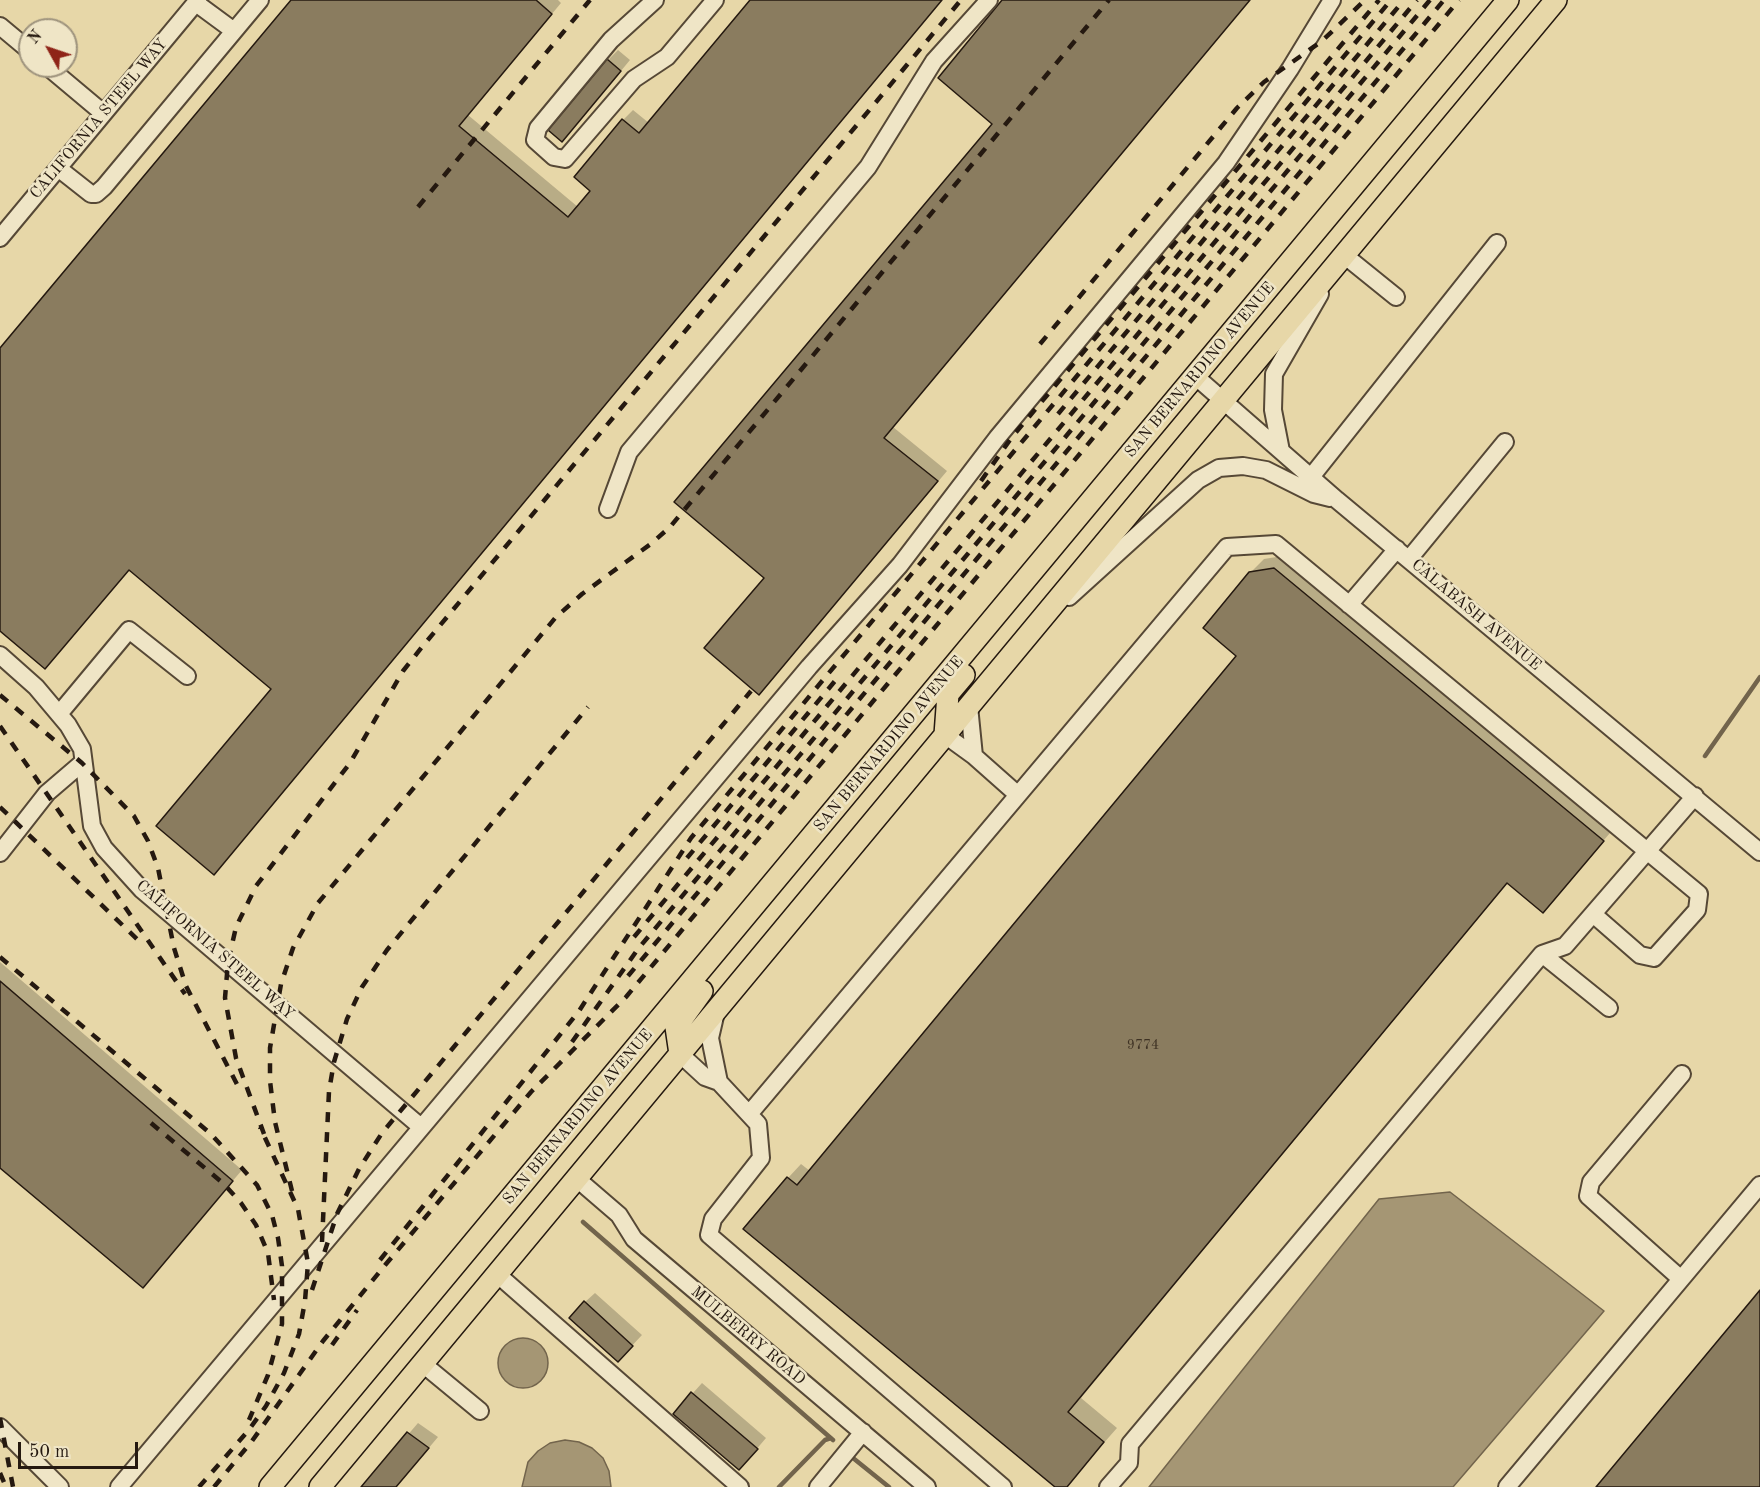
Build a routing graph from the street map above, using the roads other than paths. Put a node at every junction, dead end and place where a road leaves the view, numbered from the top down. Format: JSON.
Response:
{"nodes":[{"id":1,"x":260,"y":0,"type":"edge"},
{"id":2,"x":655,"y":0,"type":"edge"},
{"id":3,"x":716,"y":0,"type":"edge"},
{"id":4,"x":989,"y":0,"type":"edge"},
{"id":5,"x":1332,"y":0,"type":"edge"},
{"id":6,"x":1508,"y":0,"type":"edge"},
{"id":7,"x":1556,"y":0,"type":"edge"},
{"id":8,"x":197,"y":1,"type":"edge"},
{"id":9,"x":0,"y":27,"type":"edge"},
{"id":10,"x":234,"y":31,"type":"junction"},
{"id":11,"x":18,"y":41,"type":"edge"},
{"id":12,"x":61,"y":78,"type":"edge"},
{"id":13,"x":103,"y":113,"type":"junction"},
{"id":14,"x":58,"y":168,"type":"junction"},
{"id":15,"x":0,"y":238,"type":"edge"},
{"id":16,"x":1497,"y":243,"type":"dead end"},
{"id":17,"x":1344,"y":255,"type":"junction"},
{"id":18,"x":1395,"y":297,"type":"dead end"},
{"id":19,"x":1195,"y":376,"type":"junction"},
{"id":20,"x":1222,"y":400,"type":"junction"},
{"id":21,"x":1505,"y":442,"type":"dead end"},
{"id":22,"x":1281,"y":451,"type":"junction"},
{"id":23,"x":1311,"y":477,"type":"junction"},
{"id":24,"x":1337,"y":500,"type":"junction"},
{"id":25,"x":608,"y":509,"type":"dead end"},
{"id":26,"x":1082,"y":512,"type":"junction"},
{"id":27,"x":1403,"y":554,"type":"junction"},
{"id":28,"x":1349,"y":605,"type":"junction"},
{"id":29,"x":1026,"y":636,"type":"junction"},
{"id":30,"x":0,"y":655,"type":"edge"},
{"id":31,"x":187,"y":676,"type":"dead end"},
{"id":32,"x":969,"y":706,"type":"junction"},
{"id":33,"x":59,"y":714,"type":"junction"},
{"id":34,"x":945,"y":735,"type":"junction"},
{"id":35,"x":974,"y":756,"type":"junction"},
{"id":36,"x":82,"y":762,"type":"junction"},
{"id":37,"x":1018,"y":795,"type":"junction"},
{"id":38,"x":1695,"y":796,"type":"junction"},
{"id":39,"x":812,"y":837,"type":"junction"},
{"id":40,"x":1647,"y":851,"type":"junction"},
{"id":41,"x":1760,"y":852,"type":"edge"},
{"id":42,"x":0,"y":853,"type":"edge"},
{"id":43,"x":1593,"y":914,"type":"junction"},
{"id":44,"x":1542,"y":954,"type":"junction"},
{"id":45,"x":1609,"y":1008,"type":"dead end"},
{"id":46,"x":716,"y":1011,"type":"junction"},
{"id":47,"x":680,"y":1054,"type":"junction"},
{"id":48,"x":1682,"y":1074,"type":"dead end"},
{"id":49,"x":720,"y":1082,"type":"junction"},
{"id":50,"x":750,"y":1113,"type":"junction"},
{"id":51,"x":421,"y":1127,"type":"junction"},
{"id":52,"x":576,"y":1178,"type":"junction"},
{"id":53,"x":1760,"y":1185,"type":"edge"},
{"id":54,"x":497,"y":1274,"type":"junction"},
{"id":55,"x":1681,"y":1279,"type":"junction"},
{"id":56,"x":423,"y":1364,"type":"junction"},
{"id":57,"x":480,"y":1411,"type":"dead end"},
{"id":58,"x":0,"y":1427,"type":"edge"},
{"id":59,"x":863,"y":1432,"type":"junction"},
{"id":60,"x":60,"y":1487,"type":"edge"},
{"id":61,"x":119,"y":1487,"type":"edge"},
{"id":62,"x":270,"y":1487,"type":"edge"},
{"id":63,"x":320,"y":1487,"type":"edge"},
{"id":64,"x":740,"y":1487,"type":"edge"},
{"id":65,"x":818,"y":1487,"type":"edge"},
{"id":66,"x":927,"y":1487,"type":"edge"},
{"id":67,"x":1003,"y":1487,"type":"edge"},
{"id":68,"x":1108,"y":1487,"type":"edge"},
{"id":69,"x":1507,"y":1487,"type":"edge"}],
"edges":[{"from":1,"to":10,"type":"street"},
{"from":2,"to":3,"type":"street"},
{"from":4,"to":25,"type":"street"},
{"from":5,"to":51,"type":"street"},
{"from":6,"to":19,"type":"main road","name":"SAN BERNARDINO AVENUE"},
{"from":7,"to":17,"type":"main road"},
{"from":8,"to":10,"type":"street"},
{"from":8,"to":13,"type":"street","name":"CALIFORNIA STEEL WAY"},
{"from":9,"to":11,"type":"street"},
{"from":10,"to":14,"type":"street"},
{"from":12,"to":13,"type":"street"},
{"from":13,"to":14,"type":"street","name":"CALIFORNIA STEEL WAY"},
{"from":14,"to":15,"type":"street","name":"CALIFORNIA STEEL WAY"},
{"from":16,"to":23,"type":"street"},
{"from":17,"to":18,"type":"street"},
{"from":17,"to":20,"type":"main road"},
{"from":17,"to":22,"type":"street"},
{"from":19,"to":20,"type":"street","name":"CALABASH AVENUE"},
{"from":19,"to":26,"type":"main road","name":"SAN BERNARDINO AVENUE"},
{"from":20,"to":22,"type":"street","name":"CALABASH AVENUE"},
{"from":20,"to":29,"type":"main road"},
{"from":21,"to":27,"type":"street"},
{"from":22,"to":23,"type":"street","name":"CALABASH AVENUE"},
{"from":23,"to":24,"type":"street","name":"CALABASH AVENUE"},
{"from":24,"to":27,"type":"street","name":"CALABASH AVENUE"},
{"from":24,"to":29,"type":"street"},
{"from":26,"to":34,"type":"main road"},
{"from":26,"to":39,"type":"main road","name":"SAN BERNARDINO AVENUE"},
{"from":27,"to":28,"type":"street"},
{"from":27,"to":38,"type":"street","name":"CALABASH AVENUE"},
{"from":28,"to":37,"type":"street"},
{"from":28,"to":40,"type":"street"},
{"from":29,"to":32,"type":"main road"},
{"from":30,"to":33,"type":"street","name":"CALIFORNIA STEEL WAY"},
{"from":31,"to":33,"type":"street"},
{"from":32,"to":34,"type":"main road"},
{"from":32,"to":35,"type":"street"},
{"from":33,"to":36,"type":"street","name":"CALIFORNIA STEEL WAY"},
{"from":34,"to":35,"type":"street"},
{"from":34,"to":46,"type":"main road"},
{"from":35,"to":37,"type":"street"},
{"from":36,"to":42,"type":"street"},
{"from":36,"to":51,"type":"street","name":"CALIFORNIA STEEL WAY"},
{"from":37,"to":50,"type":"street"},
{"from":38,"to":40,"type":"street"},
{"from":38,"to":41,"type":"street","name":"CALABASH AVENUE"},
{"from":39,"to":47,"type":"main road"},
{"from":39,"to":62,"type":"main road","name":"SAN BERNARDINO AVENUE"},
{"from":40,"to":43,"type":"street"},
{"from":40,"to":43,"type":"street"},
{"from":43,"to":44,"type":"street"},
{"from":44,"to":45,"type":"street"},
{"from":44,"to":68,"type":"street"},
{"from":46,"to":47,"type":"main road"},
{"from":46,"to":49,"type":"street"},
{"from":47,"to":49,"type":"street"},
{"from":47,"to":52,"type":"main road"},
{"from":48,"to":55,"type":"street"},
{"from":49,"to":50,"type":"street"},
{"from":50,"to":67,"type":"street"},
{"from":51,"to":61,"type":"street"},
{"from":52,"to":54,"type":"main road"},
{"from":52,"to":59,"type":"street","name":"MULBERRY ROAD"},
{"from":53,"to":55,"type":"street"},
{"from":54,"to":56,"type":"main road"},
{"from":54,"to":64,"type":"street"},
{"from":55,"to":69,"type":"street"},
{"from":56,"to":57,"type":"street"},
{"from":56,"to":63,"type":"main road"},
{"from":58,"to":60,"type":"street"},
{"from":59,"to":65,"type":"street"},
{"from":59,"to":66,"type":"street","name":"MULBERRY ROAD"}]}
